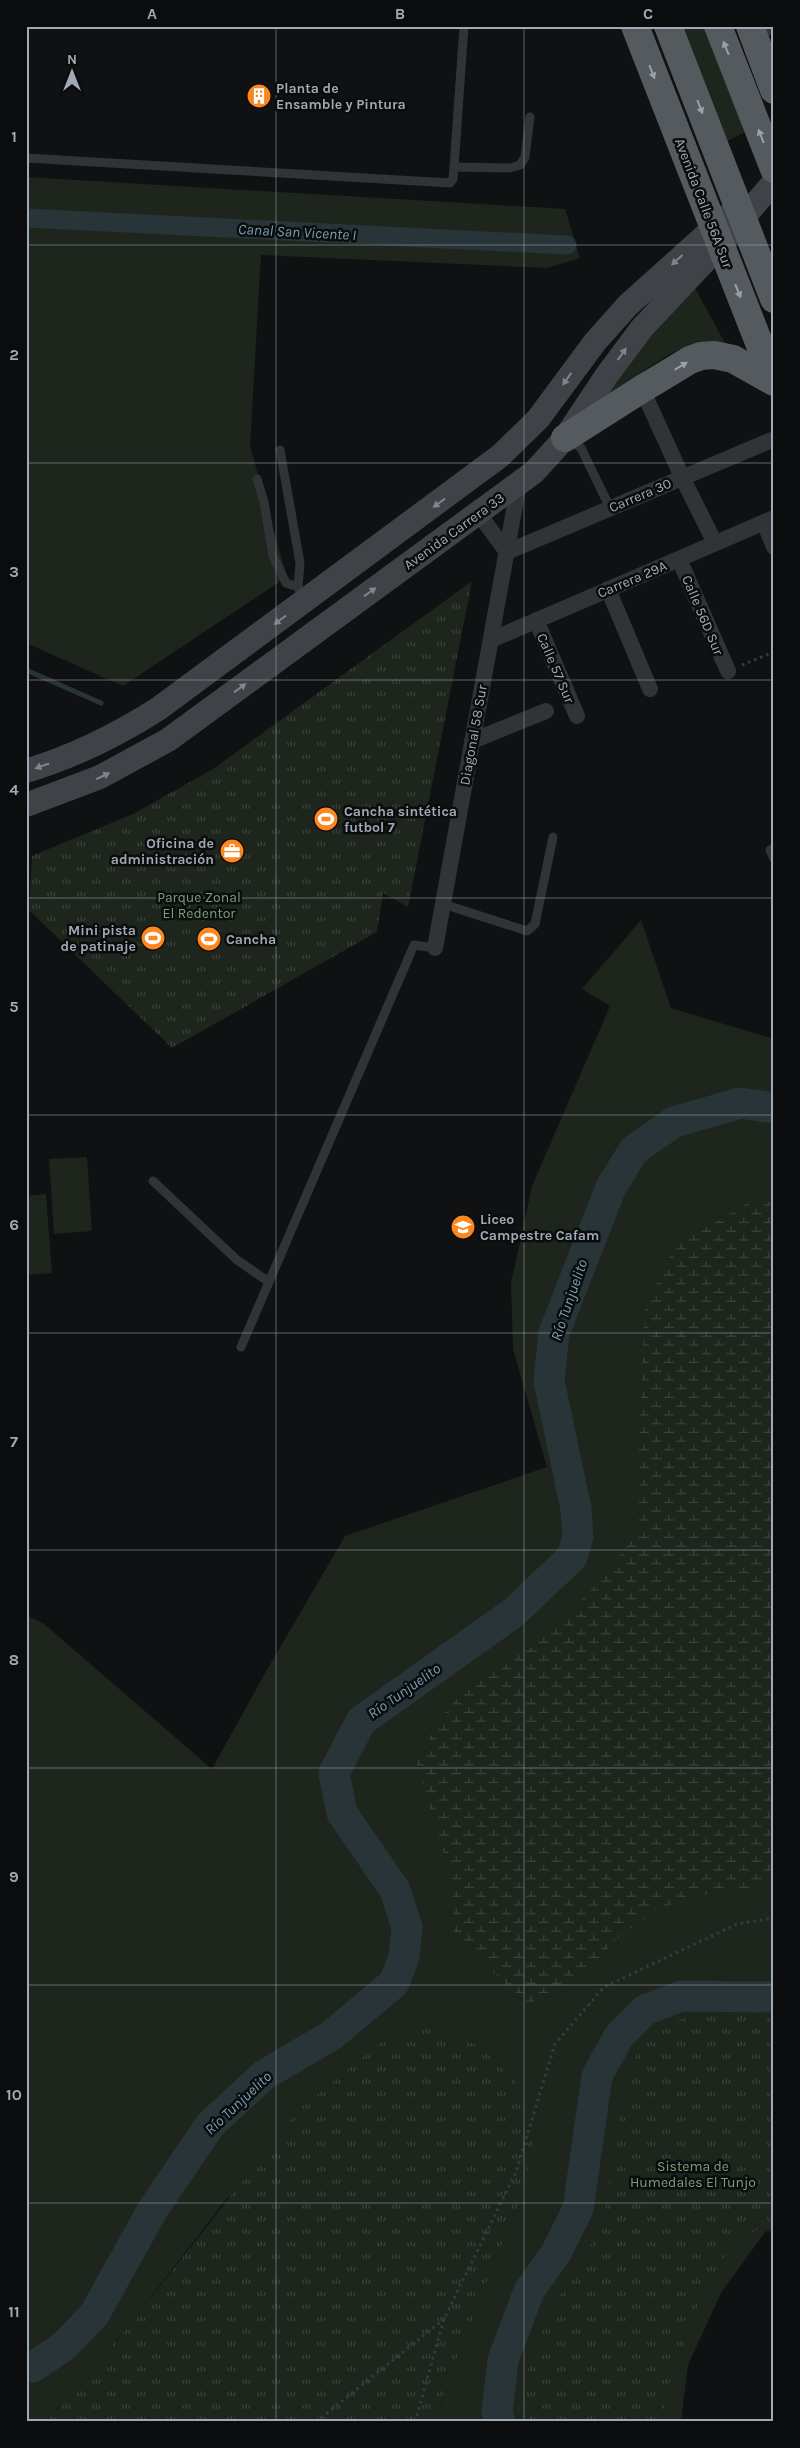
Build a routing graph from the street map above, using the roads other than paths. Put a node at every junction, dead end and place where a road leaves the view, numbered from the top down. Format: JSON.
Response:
{"nodes":[{"id":1,"x":464,"y":26,"type":"edge"},
{"id":2,"x":635,"y":26,"type":"edge"},
{"id":3,"x":668,"y":26,"type":"edge"},
{"id":4,"x":718,"y":26,"type":"edge"},
{"id":5,"x":758,"y":29,"type":"edge"},
{"id":6,"x":774,"y":90,"type":"edge"},
{"id":7,"x":530,"y":117,"type":"dead end"},
{"id":8,"x":26,"y":158,"type":"edge"},
{"id":9,"x":454,"y":168,"type":"junction"},
{"id":10,"x":774,"y":170,"type":"edge"},
{"id":11,"x":774,"y":174,"type":"edge"},
{"id":12,"x":774,"y":182,"type":"edge"},
{"id":13,"x":740,"y":212,"type":"junction"},
{"id":14,"x":717,"y":236,"type":"junction"},
{"id":15,"x":774,"y":298,"type":"edge"},
{"id":16,"x":774,"y":381,"type":"edge"},
{"id":17,"x":642,"y":389,"type":"junction"},
{"id":18,"x":538,"y":419,"type":"junction"},
{"id":19,"x":566,"y":438,"type":"junction"},
{"id":20,"x":774,"y":439,"type":"edge"},
{"id":21,"x":280,"y":450,"type":"dead end"},
{"id":22,"x":682,"y":477,"type":"junction"},
{"id":23,"x":257,"y":479,"type":"dead end"},
{"id":24,"x":519,"y":483,"type":"junction"},
{"id":25,"x":459,"y":489,"type":"junction"},
{"id":26,"x":610,"y":508,"type":"junction"},
{"id":27,"x":478,"y":513,"type":"junction"},
{"id":28,"x":769,"y":520,"type":"edge"},
{"id":29,"x":715,"y":543,"type":"junction"},
{"id":30,"x":774,"y":547,"type":"edge"},
{"id":31,"x":507,"y":552,"type":"junction"},
{"id":32,"x":679,"y":559,"type":"junction"},
{"id":33,"x":608,"y":589,"type":"junction"},
{"id":34,"x":301,"y":595,"type":"junction"},
{"id":35,"x":536,"y":620,"type":"junction"},
{"id":36,"x":491,"y":640,"type":"junction"},
{"id":37,"x":728,"y":671,"type":"road end"},
{"id":38,"x":650,"y":690,"type":"dead end"},
{"id":39,"x":546,"y":711,"type":"dead end"},
{"id":40,"x":576,"y":716,"type":"dead end"},
{"id":41,"x":472,"y":741,"type":"junction"},
{"id":42,"x":26,"y":771,"type":"edge"},
{"id":43,"x":26,"y":805,"type":"edge"},
{"id":44,"x":553,"y":837,"type":"dead end"},
{"id":45,"x":774,"y":848,"type":"edge"},
{"id":46,"x":774,"y":859,"type":"edge"},
{"id":47,"x":443,"y":904,"type":"junction"},
{"id":48,"x":435,"y":948,"type":"joint"},
{"id":49,"x":153,"y":1181,"type":"dead end"},
{"id":50,"x":269,"y":1282,"type":"junction"},
{"id":51,"x":241,"y":1348,"type":"dead end"}],
"edges":[{"from":1,"to":9,"type":"lane"},
{"from":2,"to":14,"type":"highway","name":"Avenida Calle 56A Sur","one_way":true},
{"from":3,"to":13,"type":"highway","one_way":true},
{"from":10,"to":4,"type":"highway","one_way":true},
{"from":5,"to":6,"type":"highway"},
{"from":7,"to":9,"type":"lane"},
{"from":8,"to":9,"type":"lane"},
{"from":11,"to":13,"type":"main road","name":"Avenida Carrera 33"},
{"from":12,"to":13,"type":"main road","name":"Avenida Carrera 33"},
{"from":13,"to":14,"type":"main road","name":"Avenida Carrera 33"},
{"from":13,"to":15,"type":"highway"},
{"from":14,"to":16,"type":"highway","name":"Avenida Calle 56A Sur","one_way":true},
{"from":14,"to":18,"type":"main road","name":"Avenida Carrera 33","one_way":true},
{"from":19,"to":14,"type":"main road","name":"Avenida Carrera 33","one_way":true},
{"from":17,"to":16,"type":"highway","one_way":true},
{"from":17,"to":19,"type":"highway"},
{"from":17,"to":22,"type":"street"},
{"from":18,"to":24,"type":"main road"},
{"from":18,"to":25,"type":"main road","name":"Avenida Carrera 33"},
{"from":19,"to":24,"type":"main road","name":"Avenida Carrera 33"},
{"from":19,"to":26,"type":"lane"},
{"from":20,"to":22,"type":"street","name":"Carrera 30"},
{"from":21,"to":34,"type":"lane"},
{"from":22,"to":26,"type":"street","name":"Carrera 30"},
{"from":22,"to":29,"type":"street"},
{"from":23,"to":34,"type":"lane"},
{"from":24,"to":27,"type":"main road","name":"Avenida Carrera 33"},
{"from":24,"to":31,"type":"street","name":"Diagonal 58 Sur"},
{"from":25,"to":27,"type":"main road"},
{"from":25,"to":34,"type":"main road","name":"Avenida Carrera 33","one_way":true},
{"from":26,"to":31,"type":"street","name":"Carrera 30"},
{"from":27,"to":31,"type":"street"},
{"from":43,"to":27,"type":"main road","name":"Avenida Carrera 33","one_way":true},
{"from":28,"to":29,"type":"street","name":"Carrera 29A"},
{"from":28,"to":30,"type":"street"},
{"from":29,"to":32,"type":"street","name":"Carrera 29A"},
{"from":31,"to":36,"type":"street","name":"Diagonal 58 Sur"},
{"from":32,"to":33,"type":"street","name":"Carrera 29A"},
{"from":32,"to":37,"type":"street","name":"Calle 56D Sur"},
{"from":33,"to":35,"type":"street","name":"Carrera 29A"},
{"from":33,"to":38,"type":"street"},
{"from":34,"to":42,"type":"main road","name":"Avenida Carrera 33","one_way":true},
{"from":35,"to":36,"type":"street","name":"Carrera 29A"},
{"from":35,"to":40,"type":"street","name":"Calle 57 Sur"},
{"from":36,"to":41,"type":"street","name":"Diagonal 58 Sur"},
{"from":39,"to":41,"type":"street"},
{"from":41,"to":47,"type":"street","name":"Diagonal 58 Sur"},
{"from":44,"to":47,"type":"lane"},
{"from":45,"to":46,"type":"lane"},
{"from":47,"to":48,"type":"street","name":"Diagonal 58 Sur"},
{"from":48,"to":50,"type":"lane"},
{"from":49,"to":50,"type":"lane"},
{"from":50,"to":51,"type":"lane"}]}
